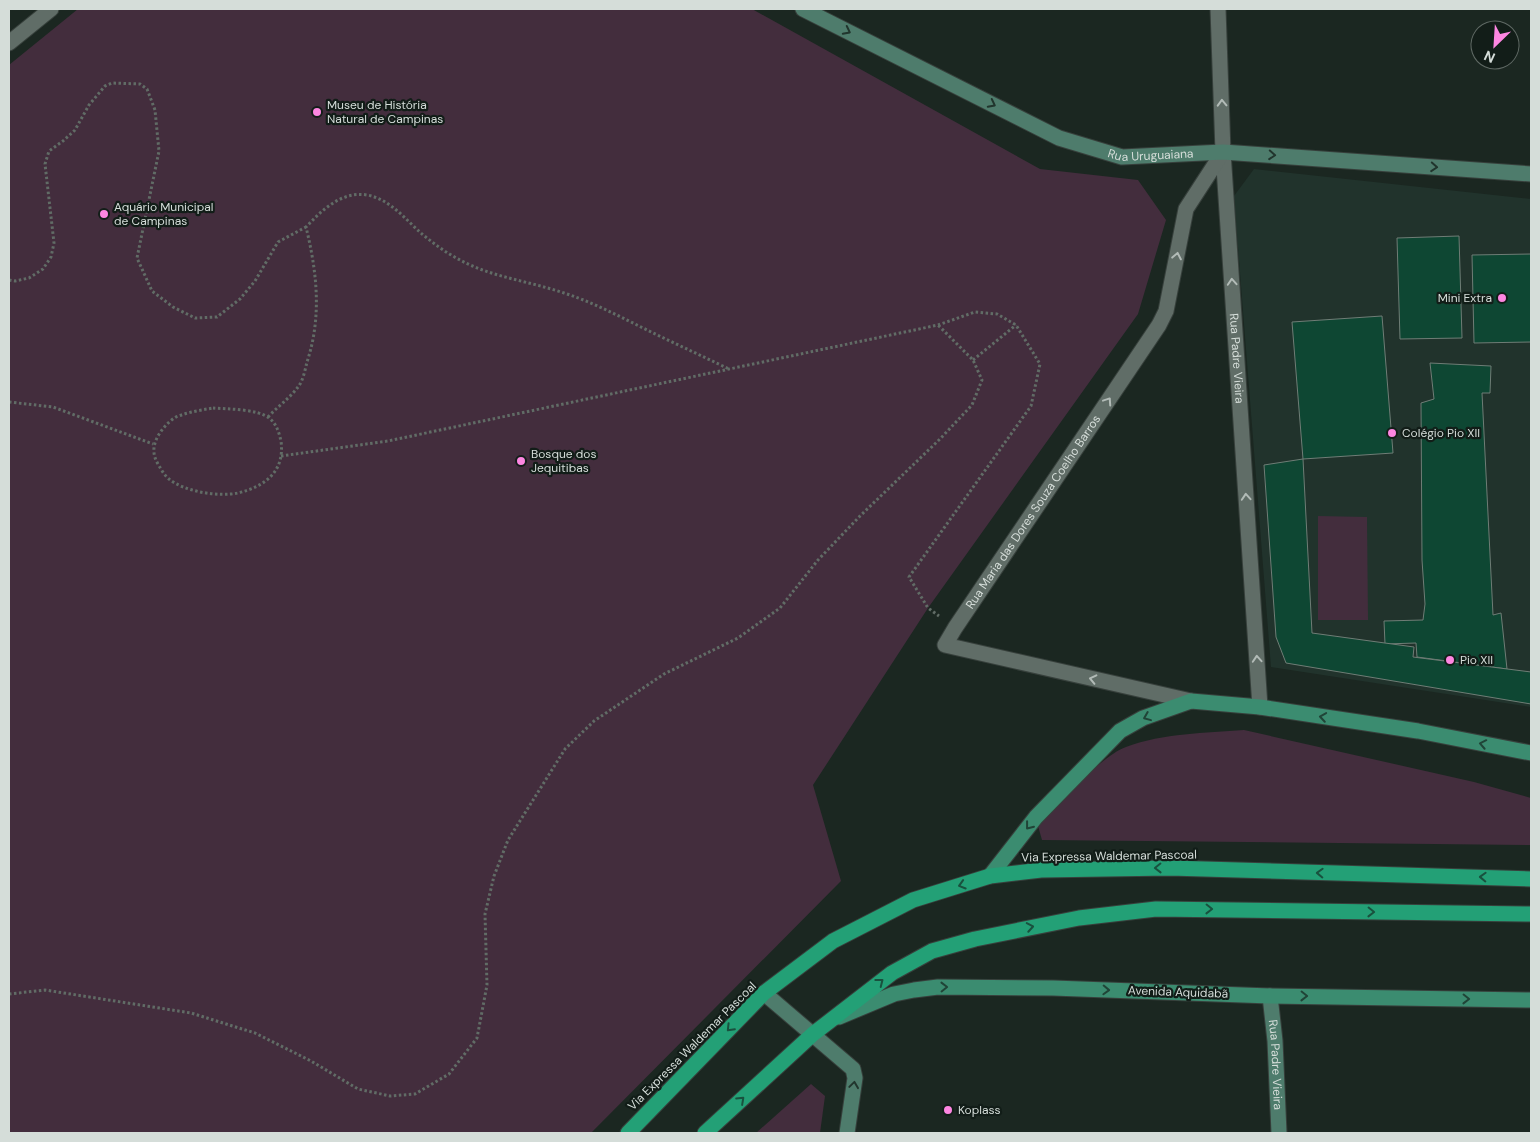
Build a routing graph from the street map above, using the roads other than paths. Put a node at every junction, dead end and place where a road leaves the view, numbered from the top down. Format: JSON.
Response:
{"nodes":[{"id":1,"x":51,"y":9,"type":"edge"},
{"id":2,"x":803,"y":9,"type":"edge"},
{"id":3,"x":1218,"y":9,"type":"edge"},
{"id":4,"x":9,"y":43,"type":"edge"},
{"id":5,"x":1223,"y":152,"type":"junction"},
{"id":6,"x":1531,"y":174,"type":"edge"},
{"id":7,"x":1192,"y":701,"type":"junction"},
{"id":8,"x":1260,"y":707,"type":"junction"},
{"id":9,"x":1531,"y":753,"type":"edge"},
{"id":10,"x":990,"y":876,"type":"junction"},
{"id":11,"x":1531,"y":879,"type":"edge"},
{"id":12,"x":1531,"y":914,"type":"edge"},
{"id":13,"x":764,"y":994,"type":"junction"},
{"id":14,"x":1270,"y":996,"type":"junction"},
{"id":15,"x":1531,"y":1000,"type":"edge"},
{"id":16,"x":831,"y":1020,"type":"junction"},
{"id":17,"x":813,"y":1034,"type":"junction"},
{"id":18,"x":628,"y":1133,"type":"edge"},
{"id":19,"x":705,"y":1133,"type":"edge"},
{"id":20,"x":846,"y":1133,"type":"edge"},
{"id":21,"x":1279,"y":1133,"type":"edge"}],
"edges":[{"from":1,"to":4,"type":"street"},
{"from":2,"to":5,"type":"main road","name":"Rua Uruguaiana","one_way":true},
{"from":5,"to":3,"type":"street","name":"Rua Padre Vieira","one_way":true},
{"from":5,"to":6,"type":"main road","name":"Rua Uruguaiana","one_way":true},
{"from":7,"to":5,"type":"street","name":"Rua Maria das Dores Souza Coelho Barros","one_way":true},
{"from":8,"to":5,"type":"street","name":"Rua Padre Vieira","one_way":true},
{"from":7,"to":8,"type":"main road"},
{"from":7,"to":10,"type":"main road","one_way":true},
{"from":9,"to":8,"type":"main road","one_way":true},
{"from":11,"to":10,"type":"highway","name":"Via Expressa Waldemar Pascoal","one_way":true},
{"from":10,"to":13,"type":"highway","name":"Via Expressa Waldemar Pascoal","one_way":true},
{"from":16,"to":12,"type":"highway","one_way":true},
{"from":13,"to":17,"type":"main road"},
{"from":13,"to":18,"type":"highway","name":"Via Expressa Waldemar Pascoal","one_way":true},
{"from":14,"to":15,"type":"main road","name":"Avenida Aquidabã","one_way":true},
{"from":16,"to":14,"type":"main road","name":"Avenida Aquidabã","one_way":true},
{"from":14,"to":21,"type":"main road","name":"Rua Padre Vieira"},
{"from":16,"to":17,"type":"highway"},
{"from":19,"to":17,"type":"highway","one_way":true},
{"from":20,"to":17,"type":"main road","one_way":true}]}
